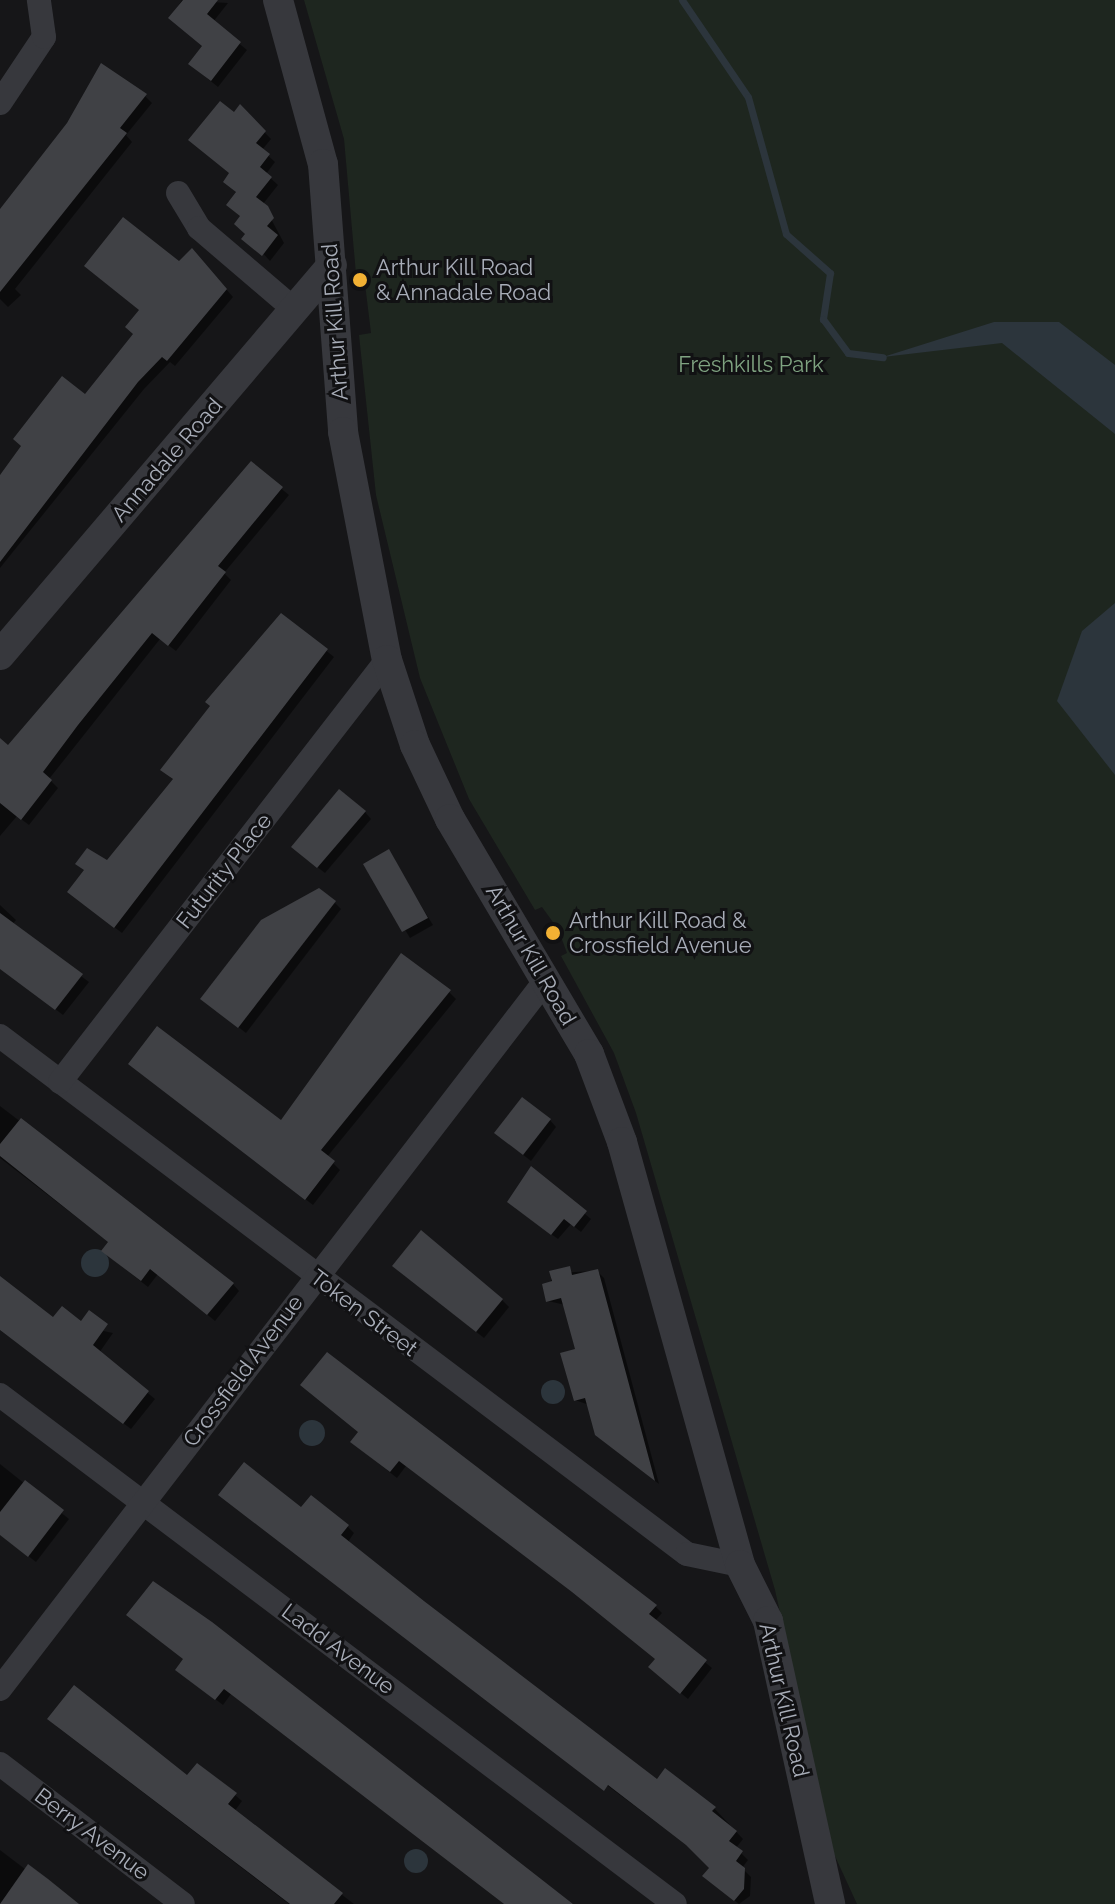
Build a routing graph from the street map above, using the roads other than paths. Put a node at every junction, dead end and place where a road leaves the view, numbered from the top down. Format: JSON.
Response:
{"nodes":[{"id":1,"x":39,"y":0,"type":"edge"},
{"id":2,"x":278,"y":0,"type":"edge"},
{"id":3,"x":0,"y":103,"type":"edge"},
{"id":4,"x":178,"y":193,"type":"dead end"},
{"id":5,"x":332,"y":265,"type":"junction"},
{"id":6,"x":295,"y":310,"type":"junction"},
{"id":7,"x":0,"y":655,"type":"edge"},
{"id":8,"x":387,"y":660,"type":"junction"},
{"id":9,"x":546,"y":980,"type":"junction"},
{"id":10,"x":0,"y":1036,"type":"edge"},
{"id":11,"x":60,"y":1082,"type":"junction"},
{"id":12,"x":315,"y":1276,"type":"junction"},
{"id":13,"x":0,"y":1395,"type":"edge"},
{"id":14,"x":142,"y":1502,"type":"junction"},
{"id":15,"x":740,"y":1565,"type":"junction"},
{"id":16,"x":0,"y":1689,"type":"edge"},
{"id":17,"x":0,"y":1764,"type":"edge"},
{"id":18,"x":183,"y":1904,"type":"edge"},
{"id":19,"x":675,"y":1904,"type":"edge"},
{"id":20,"x":830,"y":1904,"type":"edge"}],
"edges":[{"from":1,"to":3,"type":"street"},
{"from":2,"to":5,"type":"street","name":"Arthur Kill Road"},
{"from":4,"to":6,"type":"street"},
{"from":5,"to":6,"type":"street","name":"Annadale Road"},
{"from":5,"to":8,"type":"street","name":"Arthur Kill Road"},
{"from":6,"to":7,"type":"street","name":"Annadale Road"},
{"from":8,"to":9,"type":"street","name":"Arthur Kill Road"},
{"from":8,"to":11,"type":"street","name":"Futurity Place"},
{"from":9,"to":12,"type":"street","name":"Crossfield Avenue"},
{"from":9,"to":15,"type":"street","name":"Arthur Kill Road"},
{"from":10,"to":11,"type":"street","name":"Token Street"},
{"from":11,"to":12,"type":"street","name":"Token Street"},
{"from":12,"to":14,"type":"street","name":"Crossfield Avenue"},
{"from":12,"to":15,"type":"street","name":"Token Street"},
{"from":13,"to":14,"type":"street","name":"Ladd Avenue"},
{"from":14,"to":16,"type":"street","name":"Crossfield Avenue"},
{"from":14,"to":19,"type":"street","name":"Ladd Avenue"},
{"from":15,"to":20,"type":"street","name":"Arthur Kill Road"},
{"from":17,"to":18,"type":"street","name":"Berry Avenue"}]}
